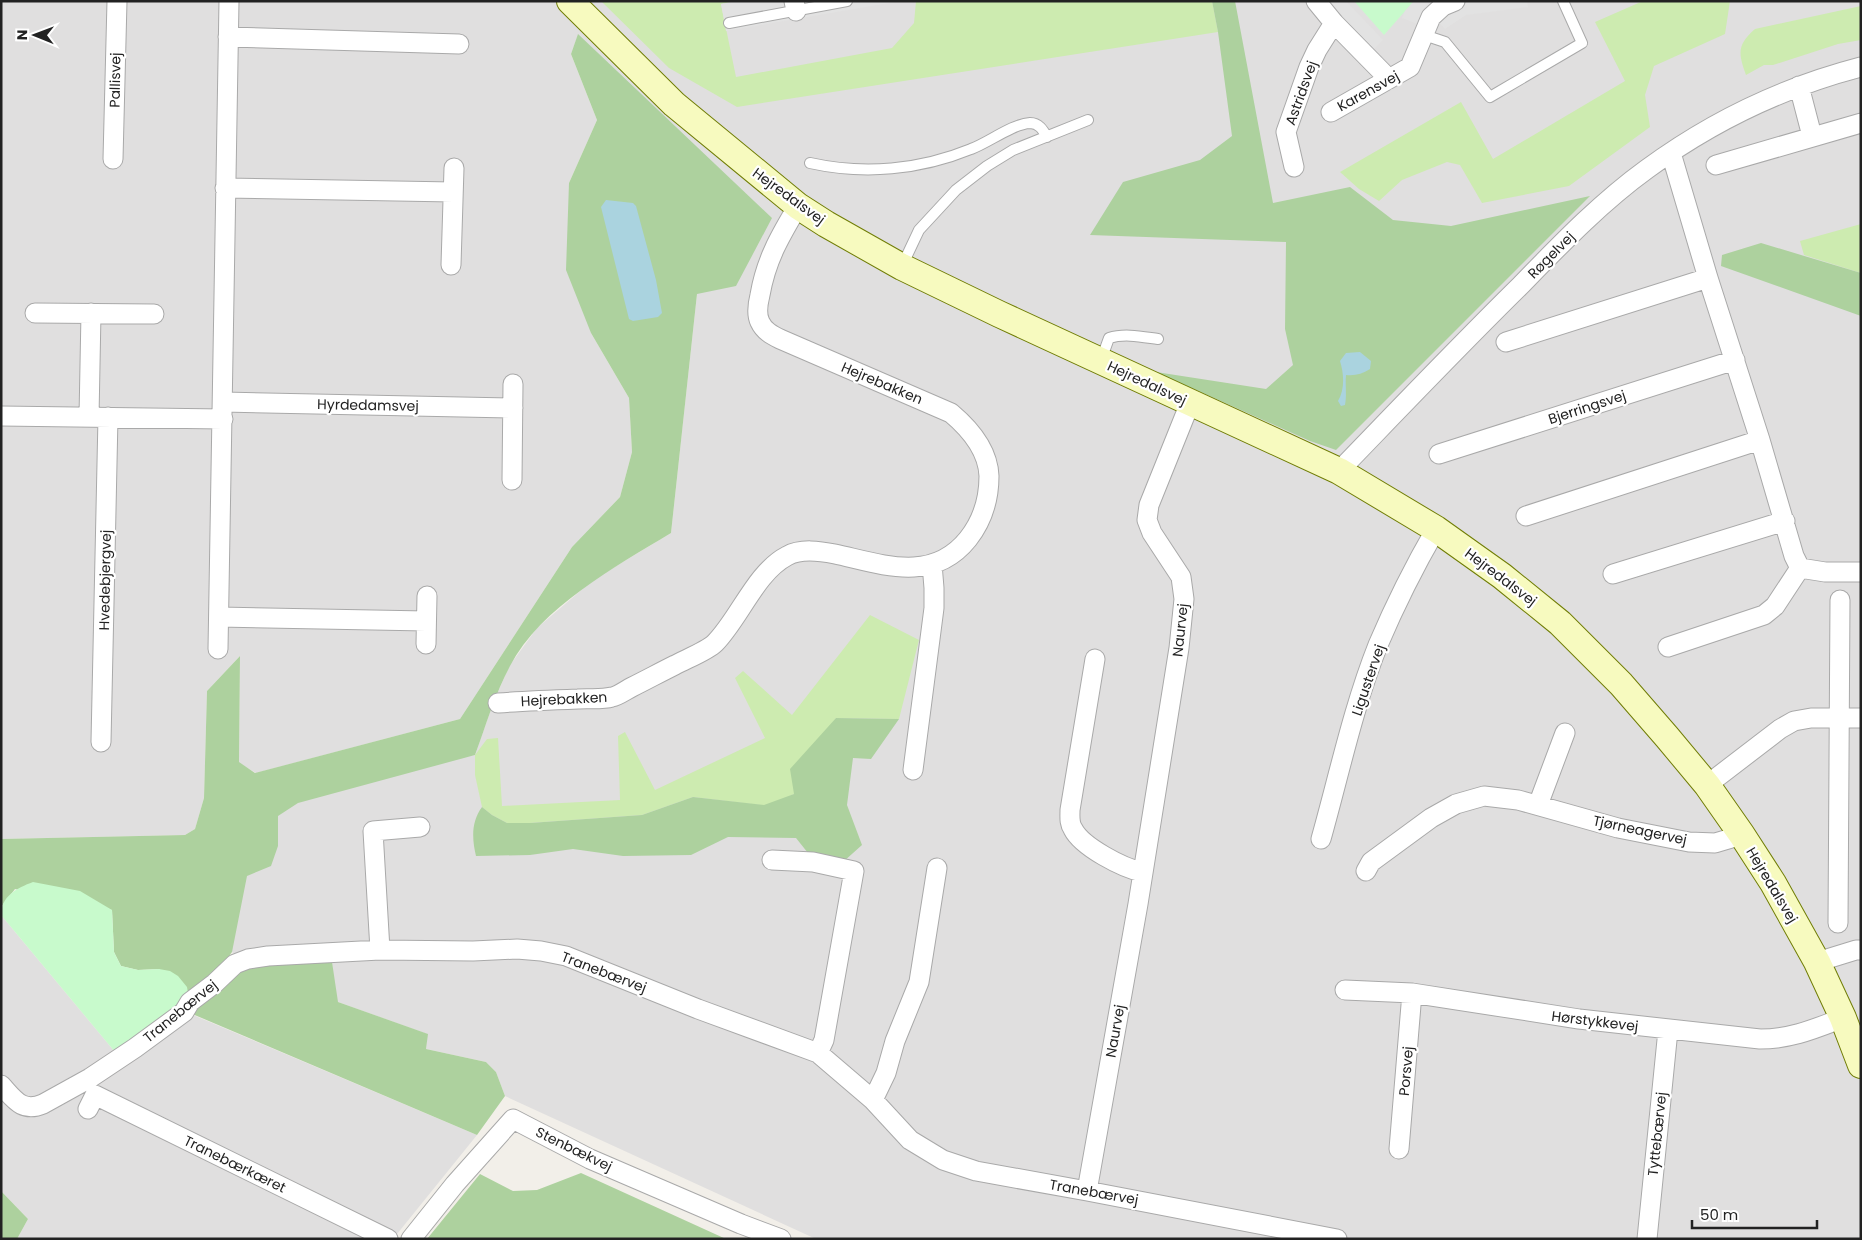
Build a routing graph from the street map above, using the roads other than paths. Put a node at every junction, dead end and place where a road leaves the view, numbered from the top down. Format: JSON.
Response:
{"nodes":[{"id":1,"x":117,"y":1,"type":"edge"},
{"id":2,"x":229,"y":1,"type":"edge"},
{"id":3,"x":570,"y":1,"type":"edge"},
{"id":4,"x":847,"y":1,"type":"edge"},
{"id":5,"x":1316,"y":1,"type":"edge"},
{"id":6,"x":1454,"y":1,"type":"edge"},
{"id":7,"x":1563,"y":1,"type":"edge"},
{"id":8,"x":795,"y":6,"type":"edge"},
{"id":9,"x":729,"y":23,"type":"dead end"},
{"id":10,"x":1334,"y":23,"type":"junction"},
{"id":11,"x":1424,"y":35,"type":"junction"},
{"id":12,"x":228,"y":37,"type":"junction"},
{"id":13,"x":458,"y":44,"type":"dead end"},
{"id":14,"x":1861,"y":67,"type":"edge"},
{"id":15,"x":1389,"y":80,"type":"junction"},
{"id":16,"x":1799,"y":86,"type":"junction"},
{"id":17,"x":1332,"y":112,"type":"dead end"},
{"id":18,"x":1088,"y":120,"type":"dead end"},
{"id":19,"x":1861,"y":123,"type":"edge"},
{"id":20,"x":1812,"y":136,"type":"junction"},
{"id":21,"x":1047,"y":137,"type":"junction"},
{"id":22,"x":1670,"y":153,"type":"junction"},
{"id":23,"x":113,"y":159,"type":"dead end"},
{"id":24,"x":810,"y":163,"type":"dead end"},
{"id":25,"x":1716,"y":165,"type":"dead end"},
{"id":26,"x":1294,"y":167,"type":"dead end"},
{"id":27,"x":454,"y":168,"type":"dead end"},
{"id":28,"x":225,"y":188,"type":"junction"},
{"id":29,"x":453,"y":192,"type":"junction"},
{"id":30,"x":798,"y":206,"type":"junction"},
{"id":31,"x":451,"y":265,"type":"dead end"},
{"id":32,"x":902,"y":267,"type":"junction"},
{"id":33,"x":1708,"y":278,"type":"junction"},
{"id":34,"x":35,"y":313,"type":"dead end"},
{"id":35,"x":91,"y":313,"type":"junction"},
{"id":36,"x":154,"y":314,"type":"dead end"},
{"id":37,"x":1158,"y":339,"type":"dead end"},
{"id":38,"x":1506,"y":342,"type":"dead end"},
{"id":39,"x":1735,"y":360,"type":"junction"},
{"id":40,"x":1100,"y":361,"type":"junction"},
{"id":41,"x":513,"y":384,"type":"dead end"},
{"id":42,"x":1190,"y":403,"type":"junction"},
{"id":43,"x":513,"y":408,"type":"junction"},
{"id":44,"x":223,"y":410,"type":"junction"},
{"id":45,"x":1,"y":416,"type":"edge"},
{"id":46,"x":89,"y":417,"type":"junction"},
{"id":47,"x":108,"y":417,"type":"junction"},
{"id":48,"x":1760,"y":440,"type":"junction"},
{"id":49,"x":1439,"y":454,"type":"dead end"},
{"id":50,"x":1339,"y":471,"type":"junction"},
{"id":51,"x":512,"y":480,"type":"dead end"},
{"id":52,"x":1526,"y":516,"type":"dead end"},
{"id":53,"x":1785,"y":521,"type":"junction"},
{"id":54,"x":1436,"y":529,"type":"junction"},
{"id":55,"x":932,"y":564,"type":"junction"},
{"id":56,"x":1800,"y":568,"type":"junction"},
{"id":57,"x":1861,"y":572,"type":"edge"},
{"id":58,"x":1613,"y":574,"type":"dead end"},
{"id":59,"x":427,"y":596,"type":"dead end"},
{"id":60,"x":1840,"y":600,"type":"dead end"},
{"id":61,"x":219,"y":617,"type":"junction"},
{"id":62,"x":426,"y":622,"type":"junction"},
{"id":63,"x":426,"y":644,"type":"dead end"},
{"id":64,"x":1668,"y":647,"type":"dead end"},
{"id":65,"x":218,"y":649,"type":"dead end"},
{"id":66,"x":1095,"y":659,"type":"dead end"},
{"id":67,"x":498,"y":703,"type":"dead end"},
{"id":68,"x":1839,"y":718,"type":"junction"},
{"id":69,"x":1861,"y":718,"type":"edge"},
{"id":70,"x":1565,"y":733,"type":"dead end"},
{"id":71,"x":101,"y":742,"type":"dead end"},
{"id":72,"x":913,"y":770,"type":"dead end"},
{"id":73,"x":1707,"y":785,"type":"junction"},
{"id":74,"x":1538,"y":805,"type":"junction"},
{"id":75,"x":420,"y":827,"type":"dead end"},
{"id":76,"x":1742,"y":835,"type":"junction"},
{"id":77,"x":1321,"y":839,"type":"dead end"},
{"id":78,"x":772,"y":860,"type":"dead end"},
{"id":79,"x":938,"y":868,"type":"dead end"},
{"id":80,"x":1366,"y":871,"type":"dead end"},
{"id":81,"x":1142,"y":872,"type":"junction"},
{"id":82,"x":1838,"y":922,"type":"dead end"},
{"id":83,"x":380,"y":950,"type":"junction"},
{"id":84,"x":1861,"y":950,"type":"edge"},
{"id":85,"x":1817,"y":962,"type":"junction"},
{"id":86,"x":1345,"y":990,"type":"dead end"},
{"id":87,"x":1412,"y":993,"type":"junction"},
{"id":88,"x":1843,"y":1018,"type":"junction"},
{"id":89,"x":1668,"y":1030,"type":"junction"},
{"id":90,"x":818,"y":1053,"type":"junction"},
{"id":91,"x":1861,"y":1065,"type":"edge"},
{"id":92,"x":1,"y":1085,"type":"edge"},
{"id":93,"x":873,"y":1100,"type":"junction"},
{"id":94,"x":88,"y":1110,"type":"dead end"},
{"id":95,"x":1399,"y":1149,"type":"dead end"},
{"id":96,"x":1087,"y":1191,"type":"junction"},
{"id":97,"x":388,"y":1239,"type":"edge"},
{"id":98,"x":411,"y":1239,"type":"edge"},
{"id":99,"x":780,"y":1239,"type":"edge"},
{"id":100,"x":1337,"y":1239,"type":"edge"},
{"id":101,"x":1646,"y":1239,"type":"edge"}],
"edges":[{"from":1,"to":23,"type":"street","name":"Pallisvej"},
{"from":2,"to":12,"type":"street"},
{"from":3,"to":30,"type":"street","name":"Hejredalsvej"},
{"from":4,"to":8,"type":"lane"},
{"from":5,"to":10,"type":"street"},
{"from":6,"to":11,"type":"street","name":"Karensvej"},
{"from":7,"to":11,"type":"lane"},
{"from":8,"to":9,"type":"lane"},
{"from":10,"to":15,"type":"street"},
{"from":10,"to":26,"type":"street","name":"Astridsvej"},
{"from":11,"to":15,"type":"street","name":"Karensvej"},
{"from":12,"to":13,"type":"street"},
{"from":12,"to":28,"type":"street"},
{"from":14,"to":16,"type":"street","name":"Røgelvej"},
{"from":15,"to":17,"type":"street","name":"Karensvej"},
{"from":16,"to":20,"type":"street"},
{"from":16,"to":22,"type":"street","name":"Røgelvej"},
{"from":18,"to":21,"type":"lane"},
{"from":19,"to":20,"type":"street"},
{"from":20,"to":25,"type":"street"},
{"from":21,"to":24,"type":"lane"},
{"from":21,"to":32,"type":"lane"},
{"from":22,"to":33,"type":"street"},
{"from":22,"to":50,"type":"street","name":"Røgelvej"},
{"from":27,"to":29,"type":"street"},
{"from":28,"to":29,"type":"street"},
{"from":28,"to":44,"type":"street"},
{"from":29,"to":31,"type":"street"},
{"from":30,"to":32,"type":"street","name":"Hejredalsvej"},
{"from":30,"to":55,"type":"street","name":"Hejrebakken"},
{"from":32,"to":40,"type":"street","name":"Hejredalsvej"},
{"from":33,"to":38,"type":"street"},
{"from":33,"to":39,"type":"street"},
{"from":34,"to":35,"type":"street"},
{"from":35,"to":36,"type":"street"},
{"from":35,"to":46,"type":"street"},
{"from":37,"to":40,"type":"lane"},
{"from":39,"to":48,"type":"street"},
{"from":39,"to":49,"type":"street","name":"Bjerringsvej"},
{"from":40,"to":42,"type":"street","name":"Hejredalsvej"},
{"from":41,"to":43,"type":"street"},
{"from":42,"to":50,"type":"street","name":"Hejredalsvej"},
{"from":42,"to":81,"type":"street","name":"Naurvej"},
{"from":43,"to":44,"type":"street","name":"Hyrdedamsvej"},
{"from":43,"to":51,"type":"street"},
{"from":44,"to":47,"type":"street"},
{"from":44,"to":61,"type":"street"},
{"from":45,"to":46,"type":"street"},
{"from":46,"to":47,"type":"street"},
{"from":47,"to":71,"type":"street","name":"Hvedebjergvej"},
{"from":48,"to":52,"type":"street"},
{"from":48,"to":53,"type":"street"},
{"from":50,"to":54,"type":"street","name":"Hejredalsvej"},
{"from":53,"to":56,"type":"street"},
{"from":53,"to":58,"type":"street"},
{"from":54,"to":73,"type":"street","name":"Hejredalsvej"},
{"from":54,"to":77,"type":"street","name":"Ligustervej"},
{"from":55,"to":67,"type":"street","name":"Hejrebakken"},
{"from":55,"to":72,"type":"street"},
{"from":56,"to":57,"type":"street"},
{"from":56,"to":64,"type":"street"},
{"from":59,"to":62,"type":"street"},
{"from":60,"to":68,"type":"street"},
{"from":61,"to":62,"type":"street"},
{"from":61,"to":65,"type":"street"},
{"from":62,"to":63,"type":"street"},
{"from":66,"to":81,"type":"street"},
{"from":68,"to":69,"type":"street"},
{"from":68,"to":73,"type":"street"},
{"from":68,"to":82,"type":"street"},
{"from":70,"to":74,"type":"street"},
{"from":73,"to":76,"type":"street","name":"Hejredalsvej"},
{"from":74,"to":76,"type":"street","name":"Tjørneagervej"},
{"from":74,"to":80,"type":"street","name":"Tjørneagervej"},
{"from":75,"to":83,"type":"street"},
{"from":76,"to":85,"type":"street","name":"Hejredalsvej"},
{"from":78,"to":90,"type":"street"},
{"from":79,"to":93,"type":"street"},
{"from":81,"to":96,"type":"street","name":"Naurvej"},
{"from":83,"to":90,"type":"street","name":"Tranebærvej"},
{"from":83,"to":92,"type":"street","name":"Tranebærvej"},
{"from":84,"to":85,"type":"street"},
{"from":85,"to":88,"type":"street","name":"Hejredalsvej"},
{"from":86,"to":87,"type":"street","name":"Hørstykkevej"},
{"from":87,"to":89,"type":"street","name":"Hørstykkevej"},
{"from":87,"to":95,"type":"street","name":"Porsvej"},
{"from":88,"to":89,"type":"street","name":"Hørstykkevej"},
{"from":88,"to":91,"type":"street","name":"Hejredalsvej"},
{"from":89,"to":101,"type":"street","name":"Tyttebærvej"},
{"from":90,"to":93,"type":"street","name":"Tranebærvej"},
{"from":93,"to":96,"type":"street","name":"Tranebærvej"},
{"from":94,"to":97,"type":"street","name":"Tranebærkæret"},
{"from":96,"to":100,"type":"street","name":"Tranebærvej"},
{"from":98,"to":99,"type":"street","name":"Stenbækvej"}]}
